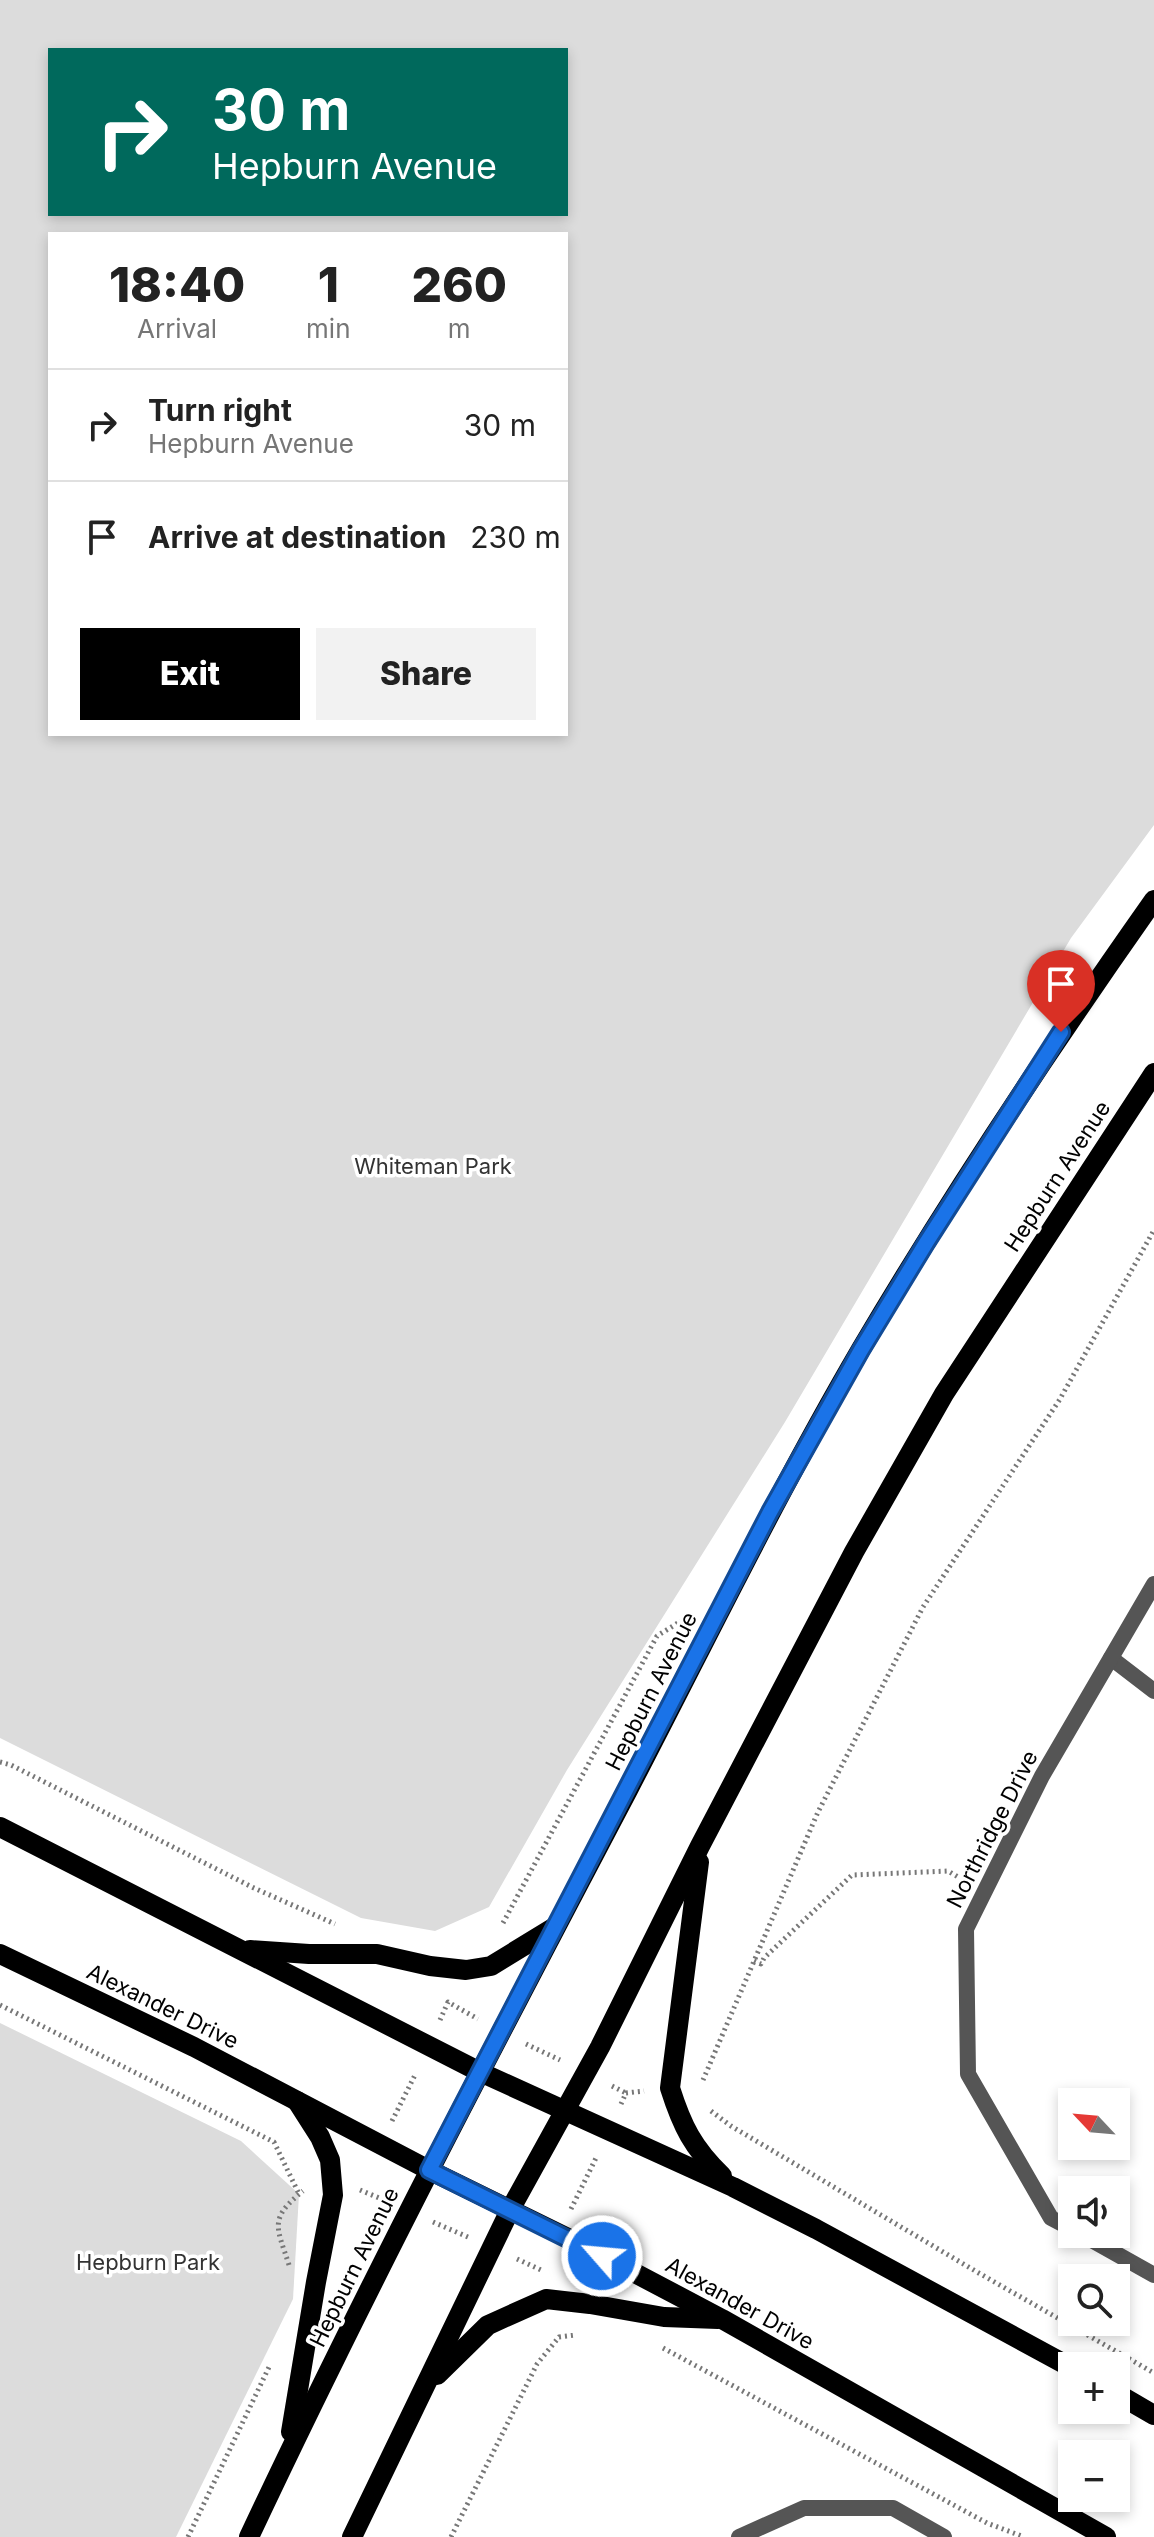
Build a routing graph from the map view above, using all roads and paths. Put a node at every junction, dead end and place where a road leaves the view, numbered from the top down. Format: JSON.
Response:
{"nodes":[{"id":1,"x":1154,"y":900,"type":"edge"},
{"id":2,"x":1154,"y":1073,"type":"edge"},
{"id":3,"x":1154,"y":1230,"type":"edge"},
{"id":4,"x":1154,"y":1584,"type":"edge"},
{"id":5,"x":681,"y":1620,"type":"dead end"},
{"id":6,"x":1111,"y":1658,"type":"junction"},
{"id":7,"x":1154,"y":1691,"type":"edge"},
{"id":8,"x":0,"y":1762,"type":"edge"},
{"id":9,"x":0,"y":1827,"type":"edge"},
{"id":10,"x":700,"y":1846,"type":"junction"},
{"id":11,"x":985,"y":1892,"type":"junction"},
{"id":12,"x":341,"y":1926,"type":"dead end"},
{"id":13,"x":555,"y":1926,"type":"junction"},
{"id":14,"x":492,"y":1932,"type":"dead end"},
{"id":15,"x":238,"y":1949,"type":"junction"},
{"id":16,"x":0,"y":1954,"type":"edge"},
{"id":17,"x":754,"y":1961,"type":"junction"},
{"id":18,"x":430,"y":1966,"type":"junction"},
{"id":19,"x":448,"y":2002,"type":"dead end"},
{"id":20,"x":0,"y":2005,"type":"edge"},
{"id":21,"x":480,"y":2072,"type":"junction"},
{"id":22,"x":670,"y":2088,"type":"junction"},
{"id":23,"x":295,"y":2099,"type":"junction"},
{"id":24,"x":711,"y":2110,"type":"dead end"},
{"id":25,"x":563,"y":2111,"type":"junction"},
{"id":26,"x":609,"y":2132,"type":"junction"},
{"id":27,"x":429,"y":2170,"type":"junction"},
{"id":28,"x":733,"y":2187,"type":"junction"},
{"id":29,"x":299,"y":2194,"type":"junction"},
{"id":30,"x":333,"y":2195,"type":"junction"},
{"id":31,"x":510,"y":2210,"type":"junction"},
{"id":32,"x":409,"y":2211,"type":"junction"},
{"id":33,"x":1058,"y":2222,"type":"edge"},
{"id":34,"x":559,"y":2235,"type":"junction"},
{"id":35,"x":492,"y":2247,"type":"junction"},
{"id":36,"x":1106,"y":2248,"type":"edge"},
{"id":37,"x":292,"y":2275,"type":"dead end"},
{"id":38,"x":1154,"y":2275,"type":"edge"},
{"id":39,"x":546,"y":2299,"type":"junction"},
{"id":40,"x":722,"y":2319,"type":"junction"},
{"id":41,"x":586,"y":2333,"type":"dead end"},
{"id":42,"x":559,"y":2337,"type":"junction"},
{"id":43,"x":657,"y":2345,"type":"dead end"},
{"id":44,"x":274,"y":2355,"type":"dead end"},
{"id":45,"x":1058,"y":2360,"type":"edge"},
{"id":46,"x":1154,"y":2373,"type":"edge"},
{"id":47,"x":425,"y":2386,"type":"junction"},
{"id":48,"x":1130,"y":2401,"type":"edge"},
{"id":49,"x":1154,"y":2415,"type":"edge"},
{"id":50,"x":287,"y":2456,"type":"junction"},
{"id":51,"x":188,"y":2537,"type":"edge"},
{"id":52,"x":249,"y":2537,"type":"edge"},
{"id":53,"x":352,"y":2537,"type":"edge"},
{"id":54,"x":451,"y":2537,"type":"edge"},
{"id":55,"x":739,"y":2537,"type":"edge"},
{"id":56,"x":944,"y":2537,"type":"edge"},
{"id":57,"x":1024,"y":2537,"type":"edge"},
{"id":58,"x":1106,"y":2537,"type":"edge"}],
"edges":[{"from":1,"to":13,"type":"main road","name":"Hepburn Avenue"},
{"from":2,"to":10,"type":"main road","name":"Hepburn Avenue"},
{"from":3,"to":17,"type":"path"},
{"from":4,"to":6,"type":"street","name":"Northridge Drive"},
{"from":5,"to":14,"type":"path"},
{"from":6,"to":7,"type":"street"},
{"from":6,"to":11,"type":"street","name":"Northridge Drive"},
{"from":8,"to":12,"type":"path"},
{"from":9,"to":15,"type":"main road"},
{"from":10,"to":22,"type":"main road"},
{"from":10,"to":25,"type":"main road","name":"Hepburn Avenue"},
{"from":11,"to":17,"type":"path"},
{"from":11,"to":33,"type":"street","name":"Northridge Drive"},
{"from":13,"to":18,"type":"main road"},
{"from":13,"to":21,"type":"main road","name":"Hepburn Avenue"},
{"from":15,"to":18,"type":"main road"},
{"from":15,"to":21,"type":"main road"},
{"from":16,"to":23,"type":"main road","name":"Alexander Drive"},
{"from":17,"to":22,"type":"path"},
{"from":18,"to":19,"type":"path"},
{"from":20,"to":29,"type":"path"},
{"from":21,"to":25,"type":"main road"},
{"from":21,"to":27,"type":"main road","name":"Hepburn Avenue"},
{"from":22,"to":26,"type":"path"},
{"from":22,"to":28,"type":"main road"},
{"from":23,"to":27,"type":"main road","name":"Alexander Drive"},
{"from":23,"to":30,"type":"main road"},
{"from":24,"to":46,"type":"path"},
{"from":25,"to":26,"type":"main road"},
{"from":25,"to":31,"type":"main road","name":"Hepburn Avenue"},
{"from":26,"to":28,"type":"main road"},
{"from":26,"to":34,"type":"path"},
{"from":27,"to":31,"type":"main road","name":"Alexander Drive"},
{"from":27,"to":32,"type":"main road","name":"Hepburn Avenue"},
{"from":28,"to":45,"type":"main road"},
{"from":29,"to":30,"type":"path"},
{"from":29,"to":37,"type":"path"},
{"from":30,"to":32,"type":"path"},
{"from":30,"to":50,"type":"main road"},
{"from":31,"to":34,"type":"main road","name":"Alexander Drive"},
{"from":31,"to":35,"type":"main road","name":"Hepburn Avenue"},
{"from":32,"to":35,"type":"path"},
{"from":32,"to":50,"type":"main road","name":"Hepburn Avenue"},
{"from":34,"to":35,"type":"path"},
{"from":34,"to":40,"type":"main road","name":"Alexander Drive"},
{"from":35,"to":47,"type":"main road","name":"Hepburn Avenue"},
{"from":36,"to":38,"type":"street"},
{"from":39,"to":40,"type":"main road"},
{"from":39,"to":42,"type":"path"},
{"from":39,"to":47,"type":"main road"},
{"from":40,"to":58,"type":"main road","name":"Alexander Drive"},
{"from":41,"to":42,"type":"path"},
{"from":42,"to":54,"type":"path"},
{"from":43,"to":57,"type":"path"},
{"from":44,"to":51,"type":"path"},
{"from":47,"to":53,"type":"main road","name":"Hepburn Avenue"},
{"from":48,"to":49,"type":"main road"},
{"from":50,"to":52,"type":"main road","name":"Hepburn Avenue"},
{"from":55,"to":56,"type":"street"}]}
